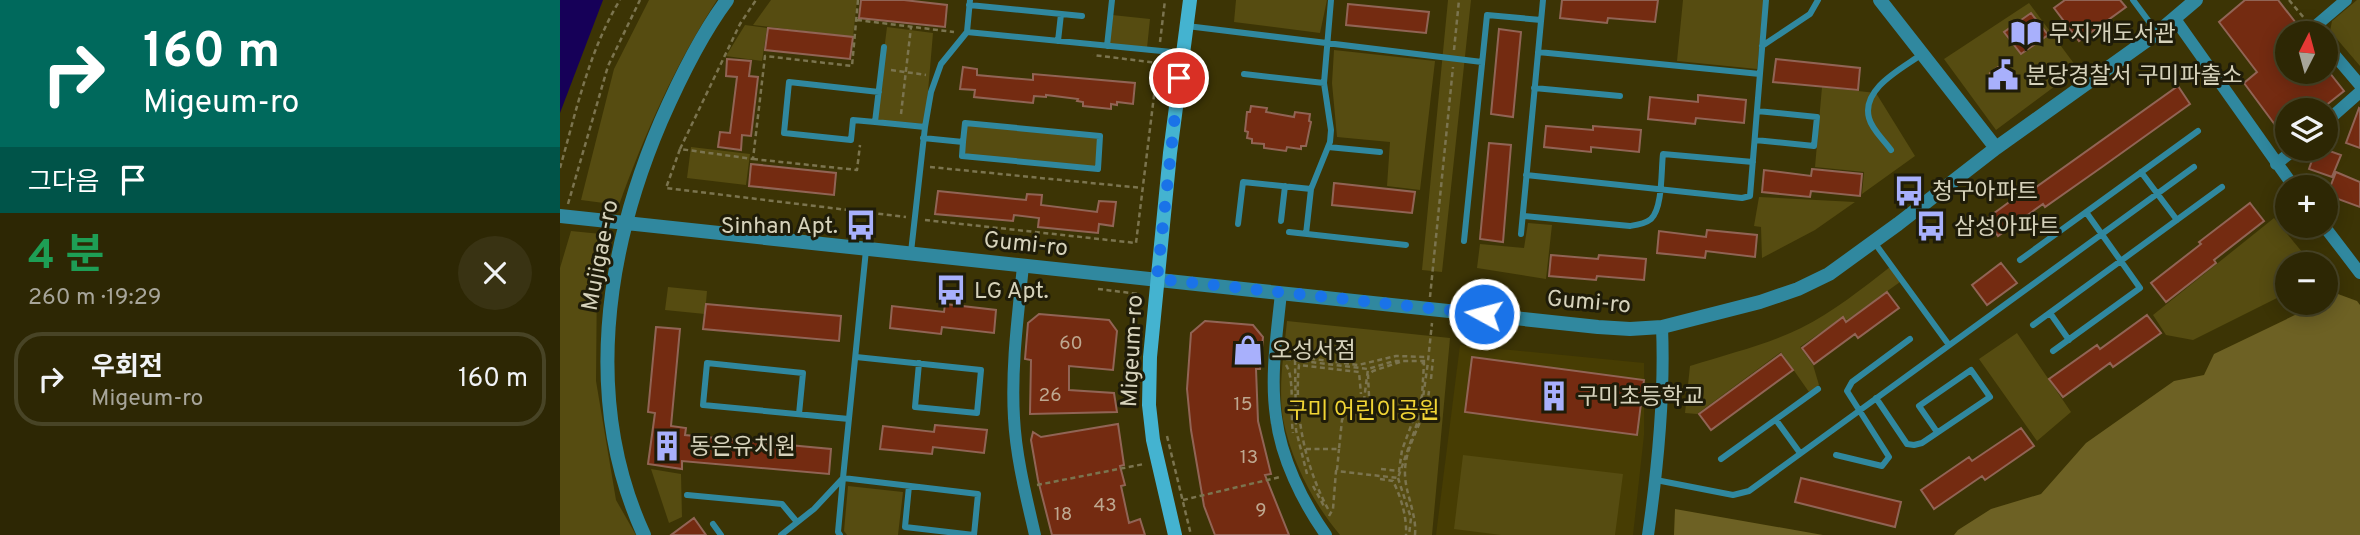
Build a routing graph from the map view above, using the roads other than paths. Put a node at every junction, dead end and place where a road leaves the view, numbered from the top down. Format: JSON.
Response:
{"nodes":[{"id":1,"x":727,"y":0,"type":"edge"},
{"id":2,"x":1112,"y":0,"type":"edge"},
{"id":3,"x":1190,"y":0,"type":"edge"},
{"id":4,"x":1331,"y":0,"type":"edge"},
{"id":5,"x":1543,"y":0,"type":"edge"},
{"id":6,"x":1766,"y":0,"type":"edge"},
{"id":7,"x":1818,"y":0,"type":"edge"},
{"id":8,"x":1880,"y":0,"type":"edge"},
{"id":9,"x":2133,"y":0,"type":"edge"},
{"id":10,"x":2196,"y":0,"type":"edge"},
{"id":11,"x":2346,"y":0,"type":"edge"},
{"id":12,"x":970,"y":2,"type":"edge"},
{"id":13,"x":1060,"y":14,"type":"junction"},
{"id":14,"x":1082,"y":16,"type":"dead end"},
{"id":15,"x":2175,"y":19,"type":"junction"},
{"id":16,"x":1541,"y":20,"type":"junction"},
{"id":17,"x":2324,"y":21,"type":"edge"},
{"id":18,"x":1186,"y":26,"type":"junction"},
{"id":19,"x":963,"y":33,"type":"junction"},
{"id":20,"x":2157,"y":33,"type":"junction"},
{"id":21,"x":1058,"y":41,"type":"junction"},
{"id":22,"x":1327,"y":43,"type":"junction"},
{"id":23,"x":1107,"y":46,"type":"junction"},
{"id":24,"x":1762,"y":46,"type":"junction"},
{"id":25,"x":884,"y":47,"type":"dead end"},
{"id":26,"x":1538,"y":52,"type":"junction"},
{"id":27,"x":1182,"y":53,"type":"junction"},
{"id":28,"x":1922,"y":54,"type":"junction"},
{"id":29,"x":2338,"y":59,"type":"edge"},
{"id":30,"x":1482,"y":62,"type":"junction"},
{"id":31,"x":1244,"y":74,"type":"dead end"},
{"id":32,"x":1760,"y":74,"type":"junction"},
{"id":33,"x":1324,"y":83,"type":"junction"},
{"id":34,"x":2360,"y":85,"type":"edge"},
{"id":35,"x":1535,"y":88,"type":"junction"},
{"id":36,"x":879,"y":92,"type":"junction"},
{"id":37,"x":2360,"y":92,"type":"edge"},
{"id":38,"x":1620,"y":96,"type":"dead end"},
{"id":39,"x":1757,"y":111,"type":"junction"},
{"id":40,"x":2338,"y":111,"type":"edge"},
{"id":41,"x":875,"y":122,"type":"junction"},
{"id":42,"x":925,"y":127,"type":"junction"},
{"id":43,"x":2199,"y":131,"type":"dead end"},
{"id":44,"x":923,"y":138,"type":"junction"},
{"id":45,"x":1755,"y":140,"type":"junction"},
{"id":46,"x":963,"y":142,"type":"junction"},
{"id":47,"x":1328,"y":147,"type":"junction"},
{"id":48,"x":1996,"y":148,"type":"junction"},
{"id":49,"x":1891,"y":150,"type":"dead end"},
{"id":50,"x":1380,"y":152,"type":"dead end"},
{"id":51,"x":2280,"y":161,"type":"edge"},
{"id":52,"x":1753,"y":162,"type":"junction"},
{"id":53,"x":2276,"y":164,"type":"junction"},
{"id":54,"x":2194,"y":167,"type":"dead end"},
{"id":55,"x":2141,"y":172,"type":"junction"},
{"id":56,"x":1526,"y":175,"type":"junction"},
{"id":57,"x":2285,"y":175,"type":"edge"},
{"id":58,"x":1285,"y":186,"type":"junction"},
{"id":59,"x":2222,"y":187,"type":"dead end"},
{"id":60,"x":1311,"y":189,"type":"junction"},
{"id":61,"x":1660,"y":189,"type":"junction"},
{"id":62,"x":2157,"y":194,"type":"junction"},
{"id":63,"x":564,"y":211,"type":"edge"},
{"id":64,"x":2086,"y":212,"type":"junction"},
{"id":65,"x":1522,"y":216,"type":"junction"},
{"id":66,"x":2177,"y":220,"type":"junction"},
{"id":67,"x":1281,"y":221,"type":"dead end"},
{"id":68,"x":624,"y":223,"type":"junction"},
{"id":69,"x":1238,"y":224,"type":"dead end"},
{"id":70,"x":1289,"y":232,"type":"dead end"},
{"id":71,"x":1306,"y":234,"type":"junction"},
{"id":72,"x":1521,"y":234,"type":"dead end"},
{"id":73,"x":2101,"y":234,"type":"junction"},
{"id":74,"x":2333,"y":238,"type":"edge"},
{"id":75,"x":1464,"y":242,"type":"dead end"},
{"id":76,"x":1874,"y":242,"type":"junction"},
{"id":77,"x":1406,"y":245,"type":"dead end"},
{"id":78,"x":866,"y":249,"type":"junction"},
{"id":79,"x":911,"y":254,"type":"junction"},
{"id":80,"x":2020,"y":260,"type":"dead end"},
{"id":81,"x":2121,"y":261,"type":"junction"},
{"id":82,"x":1023,"y":266,"type":"junction"},
{"id":83,"x":2360,"y":273,"type":"edge"},
{"id":84,"x":1157,"y":279,"type":"junction"},
{"id":85,"x":1281,"y":293,"type":"junction"},
{"id":86,"x":2050,"y":313,"type":"junction"},
{"id":87,"x":2033,"y":325,"type":"dead end"},
{"id":88,"x":1662,"y":327,"type":"junction"},
{"id":89,"x":1910,"y":338,"type":"dead end"},
{"id":90,"x":2069,"y":340,"type":"junction"},
{"id":91,"x":1949,"y":345,"type":"junction"},
{"id":92,"x":2053,"y":351,"type":"dead end"},
{"id":93,"x":856,"y":357,"type":"junction"},
{"id":94,"x":919,"y":363,"type":"junction"},
{"id":95,"x":1818,"y":389,"type":"dead end"},
{"id":96,"x":1876,"y":398,"type":"junction"},
{"id":97,"x":1858,"y":411,"type":"junction"},
{"id":98,"x":799,"y":414,"type":"junction"},
{"id":99,"x":849,"y":419,"type":"junction"},
{"id":100,"x":1776,"y":421,"type":"junction"},
{"id":101,"x":1937,"y":432,"type":"junction"},
{"id":102,"x":1800,"y":453,"type":"junction"},
{"id":103,"x":1836,"y":455,"type":"dead end"},
{"id":104,"x":1721,"y":459,"type":"dead end"},
{"id":105,"x":843,"y":478,"type":"junction"},
{"id":106,"x":1656,"y":480,"type":"junction"},
{"id":107,"x":909,"y":486,"type":"junction"},
{"id":108,"x":687,"y":495,"type":"dead end"},
{"id":109,"x":797,"y":522,"type":"junction"},
{"id":110,"x":713,"y":524,"type":"dead end"},
{"id":111,"x":837,"y":534,"type":"edge"},
{"id":112,"x":644,"y":535,"type":"edge"},
{"id":113,"x":721,"y":535,"type":"edge"},
{"id":114,"x":781,"y":535,"type":"edge"},
{"id":115,"x":1035,"y":535,"type":"edge"},
{"id":116,"x":1175,"y":535,"type":"edge"},
{"id":117,"x":1326,"y":535,"type":"edge"},
{"id":118,"x":1648,"y":535,"type":"edge"}],
"edges":[{"from":1,"to":68,"type":"street","name":"Mujigae-ro"},
{"from":2,"to":23,"type":"lane"},
{"from":3,"to":18,"type":"main road","name":"Migeum-ro"},
{"from":4,"to":22,"type":"lane"},
{"from":5,"to":16,"type":"lane"},
{"from":6,"to":24,"type":"lane"},
{"from":7,"to":24,"type":"lane"},
{"from":8,"to":28,"type":"street"},
{"from":9,"to":20,"type":"lane"},
{"from":10,"to":15,"type":"street","name":"Gumi-ro"},
{"from":11,"to":17,"type":"street"},
{"from":12,"to":13,"type":"lane"},
{"from":12,"to":19,"type":"lane"},
{"from":13,"to":14,"type":"lane"},
{"from":13,"to":21,"type":"lane"},
{"from":15,"to":20,"type":"street","name":"Gumi-ro"},
{"from":15,"to":53,"type":"street"},
{"from":16,"to":26,"type":"lane"},
{"from":16,"to":30,"type":"lane"},
{"from":18,"to":22,"type":"lane"},
{"from":18,"to":27,"type":"main road","name":"Migeum-ro"},
{"from":19,"to":21,"type":"lane"},
{"from":19,"to":42,"type":"lane"},
{"from":20,"to":48,"type":"street","name":"Gumi-ro"},
{"from":21,"to":23,"type":"lane"},
{"from":22,"to":30,"type":"lane"},
{"from":22,"to":33,"type":"lane"},
{"from":23,"to":27,"type":"lane"},
{"from":24,"to":32,"type":"lane"},
{"from":25,"to":36,"type":"lane"},
{"from":26,"to":32,"type":"lane"},
{"from":26,"to":35,"type":"lane"},
{"from":27,"to":84,"type":"main road","name":"Migeum-ro"},
{"from":28,"to":48,"type":"street"},
{"from":28,"to":49,"type":"lane"},
{"from":29,"to":34,"type":"street"},
{"from":30,"to":75,"type":"lane"},
{"from":31,"to":33,"type":"lane"},
{"from":32,"to":39,"type":"lane"},
{"from":33,"to":47,"type":"lane"},
{"from":35,"to":38,"type":"lane"},
{"from":35,"to":56,"type":"lane"},
{"from":36,"to":41,"type":"lane"},
{"from":36,"to":41,"type":"lane"},
{"from":37,"to":40,"type":"street"},
{"from":39,"to":45,"type":"lane"},
{"from":39,"to":45,"type":"lane"},
{"from":41,"to":42,"type":"lane"},
{"from":42,"to":44,"type":"lane"},
{"from":43,"to":55,"type":"lane"},
{"from":44,"to":46,"type":"lane"},
{"from":44,"to":79,"type":"lane"},
{"from":45,"to":52,"type":"lane"},
{"from":46,"to":46,"type":"lane"},
{"from":47,"to":50,"type":"lane"},
{"from":47,"to":60,"type":"lane"},
{"from":48,"to":76,"type":"street","name":"Gumi-ro"},
{"from":51,"to":53,"type":"street"},
{"from":52,"to":61,"type":"lane"},
{"from":52,"to":61,"type":"lane"},
{"from":53,"to":57,"type":"street"},
{"from":54,"to":62,"type":"lane"},
{"from":55,"to":62,"type":"lane"},
{"from":55,"to":64,"type":"lane"},
{"from":56,"to":61,"type":"lane"},
{"from":56,"to":65,"type":"lane"},
{"from":58,"to":60,"type":"lane"},
{"from":58,"to":67,"type":"lane"},
{"from":58,"to":69,"type":"lane"},
{"from":59,"to":66,"type":"lane"},
{"from":60,"to":71,"type":"lane"},
{"from":61,"to":65,"type":"lane"},
{"from":62,"to":66,"type":"lane"},
{"from":62,"to":73,"type":"lane"},
{"from":63,"to":68,"type":"street","name":"Gumi-ro"},
{"from":64,"to":73,"type":"lane"},
{"from":64,"to":80,"type":"lane"},
{"from":65,"to":72,"type":"lane"},
{"from":66,"to":81,"type":"lane"},
{"from":68,"to":78,"type":"street","name":"Gumi-ro"},
{"from":68,"to":112,"type":"street","name":"Mujigae-ro"},
{"from":70,"to":71,"type":"lane"},
{"from":71,"to":77,"type":"lane"},
{"from":73,"to":81,"type":"lane"},
{"from":73,"to":91,"type":"lane"},
{"from":74,"to":83,"type":"street"},
{"from":76,"to":88,"type":"street","name":"Gumi-ro"},
{"from":76,"to":91,"type":"lane"},
{"from":78,"to":79,"type":"street","name":"Gumi-ro"},
{"from":78,"to":93,"type":"lane"},
{"from":79,"to":82,"type":"street","name":"Gumi-ro"},
{"from":81,"to":86,"type":"lane"},
{"from":81,"to":90,"type":"lane"},
{"from":82,"to":84,"type":"street","name":"Gumi-ro"},
{"from":82,"to":115,"type":"street"},
{"from":84,"to":85,"type":"street","name":"Gumi-ro"},
{"from":84,"to":116,"type":"main road","name":"Migeum-ro"},
{"from":85,"to":88,"type":"street","name":"Gumi-ro"},
{"from":85,"to":117,"type":"street"},
{"from":86,"to":87,"type":"lane"},
{"from":86,"to":90,"type":"lane"},
{"from":88,"to":106,"type":"street"},
{"from":89,"to":97,"type":"lane"},
{"from":90,"to":92,"type":"lane"},
{"from":91,"to":96,"type":"lane"},
{"from":93,"to":94,"type":"lane"},
{"from":93,"to":99,"type":"lane"},
{"from":94,"to":94,"type":"lane"},
{"from":95,"to":100,"type":"lane"},
{"from":96,"to":97,"type":"lane"},
{"from":96,"to":101,"type":"lane"},
{"from":97,"to":102,"type":"lane"},
{"from":97,"to":103,"type":"lane"},
{"from":98,"to":98,"type":"lane"},
{"from":98,"to":99,"type":"lane"},
{"from":99,"to":105,"type":"lane"},
{"from":100,"to":102,"type":"lane"},
{"from":100,"to":104,"type":"lane"},
{"from":101,"to":101,"type":"lane"},
{"from":102,"to":106,"type":"lane"},
{"from":105,"to":107,"type":"lane"},
{"from":105,"to":109,"type":"lane"},
{"from":105,"to":111,"type":"lane"},
{"from":106,"to":118,"type":"street"},
{"from":107,"to":107,"type":"lane"},
{"from":108,"to":109,"type":"lane"},
{"from":109,"to":114,"type":"lane"},
{"from":110,"to":113,"type":"lane"}]}
